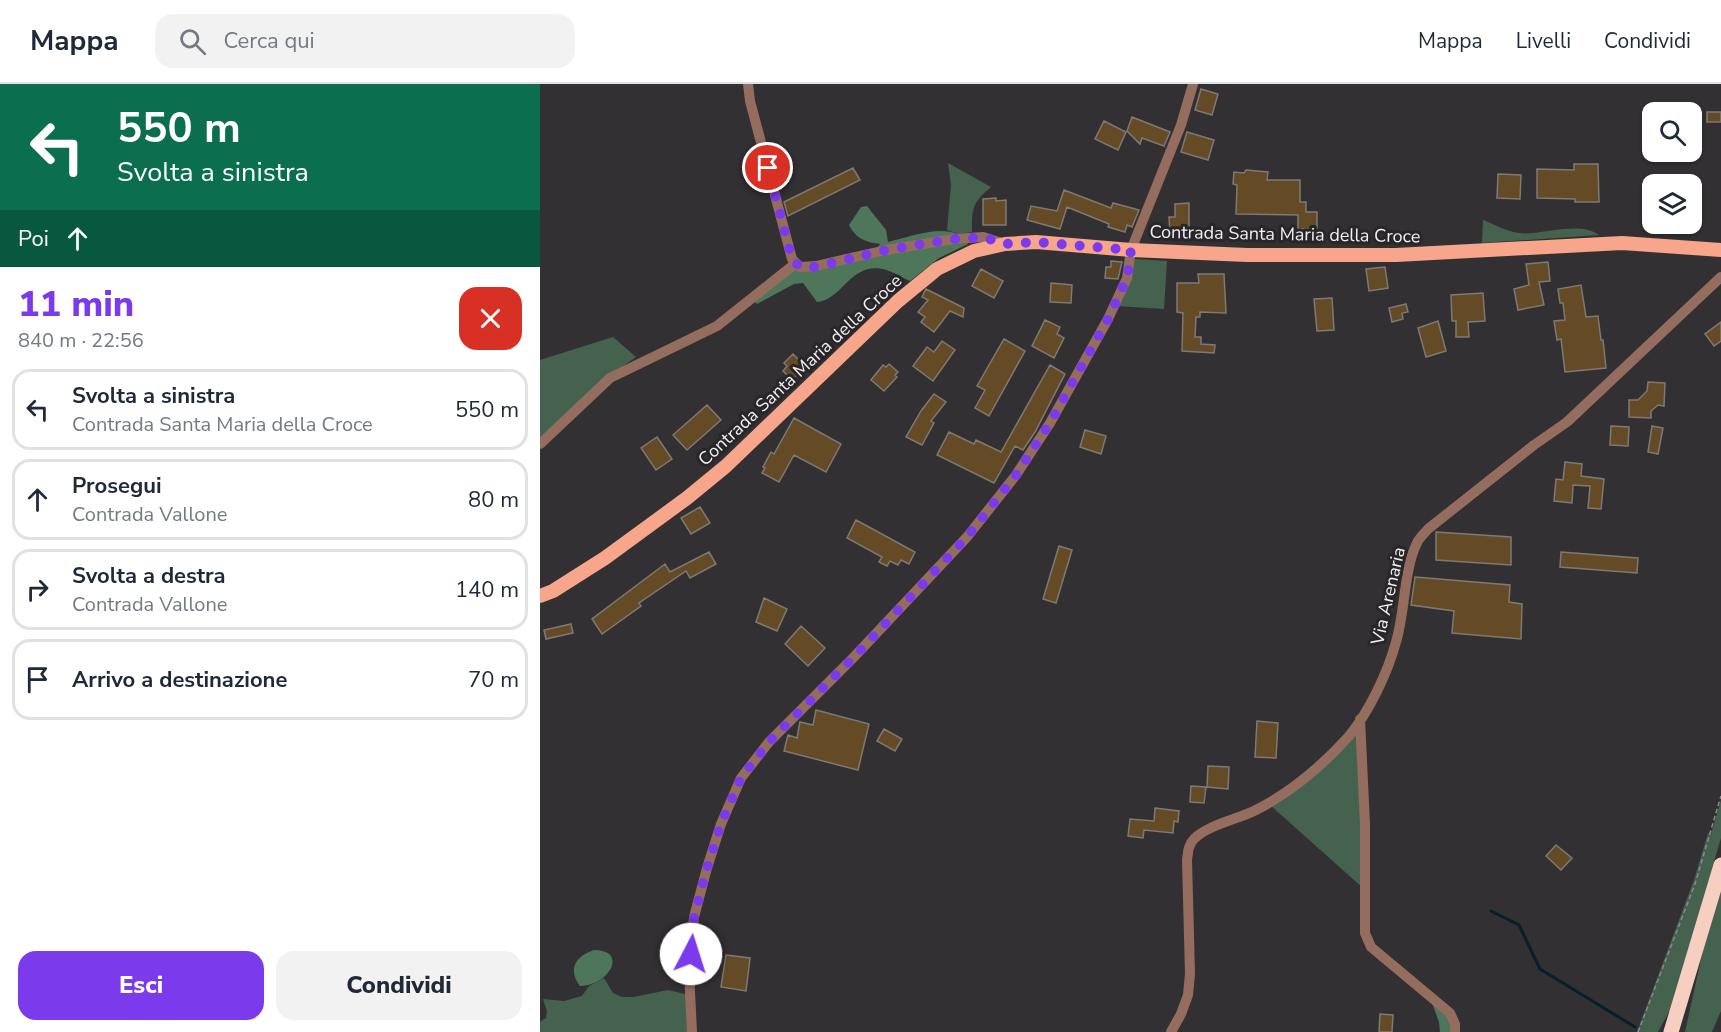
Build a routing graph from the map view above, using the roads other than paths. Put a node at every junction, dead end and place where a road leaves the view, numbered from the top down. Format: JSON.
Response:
{"nodes":[{"id":1,"x":748,"y":84,"type":"edge"},
{"id":2,"x":1193,"y":84,"type":"edge"},
{"id":3,"x":1005,"y":244,"type":"junction"},
{"id":4,"x":1131,"y":250,"type":"junction"},
{"id":5,"x":1721,"y":250,"type":"edge"},
{"id":6,"x":796,"y":263,"type":"junction"},
{"id":7,"x":1721,"y":277,"type":"edge"},
{"id":8,"x":540,"y":444,"type":"edge"},
{"id":9,"x":540,"y":596,"type":"edge"},
{"id":10,"x":1360,"y":719,"type":"junction"},
{"id":11,"x":1721,"y":865,"type":"edge"},
{"id":12,"x":692,"y":1032,"type":"edge"},
{"id":13,"x":1171,"y":1032,"type":"edge"},
{"id":14,"x":1455,"y":1032,"type":"edge"},
{"id":15,"x":1671,"y":1032,"type":"edge"}],
"edges":[{"from":1,"to":6,"type":"street"},
{"from":2,"to":4,"type":"street"},
{"from":3,"to":4,"type":"main road","name":"Contrada Santa Maria della Croce"},
{"from":3,"to":6,"type":"street"},
{"from":3,"to":9,"type":"main road","name":"Contrada Santa Maria della Croce"},
{"from":4,"to":5,"type":"main road","name":"Contrada Santa Maria della Croce"},
{"from":4,"to":12,"type":"street"},
{"from":6,"to":8,"type":"street"},
{"from":7,"to":10,"type":"street","name":"Via Arenaria"},
{"from":10,"to":13,"type":"street","name":"Via Arenaria"},
{"from":10,"to":14,"type":"street"},
{"from":11,"to":15,"type":"highway"}]}
